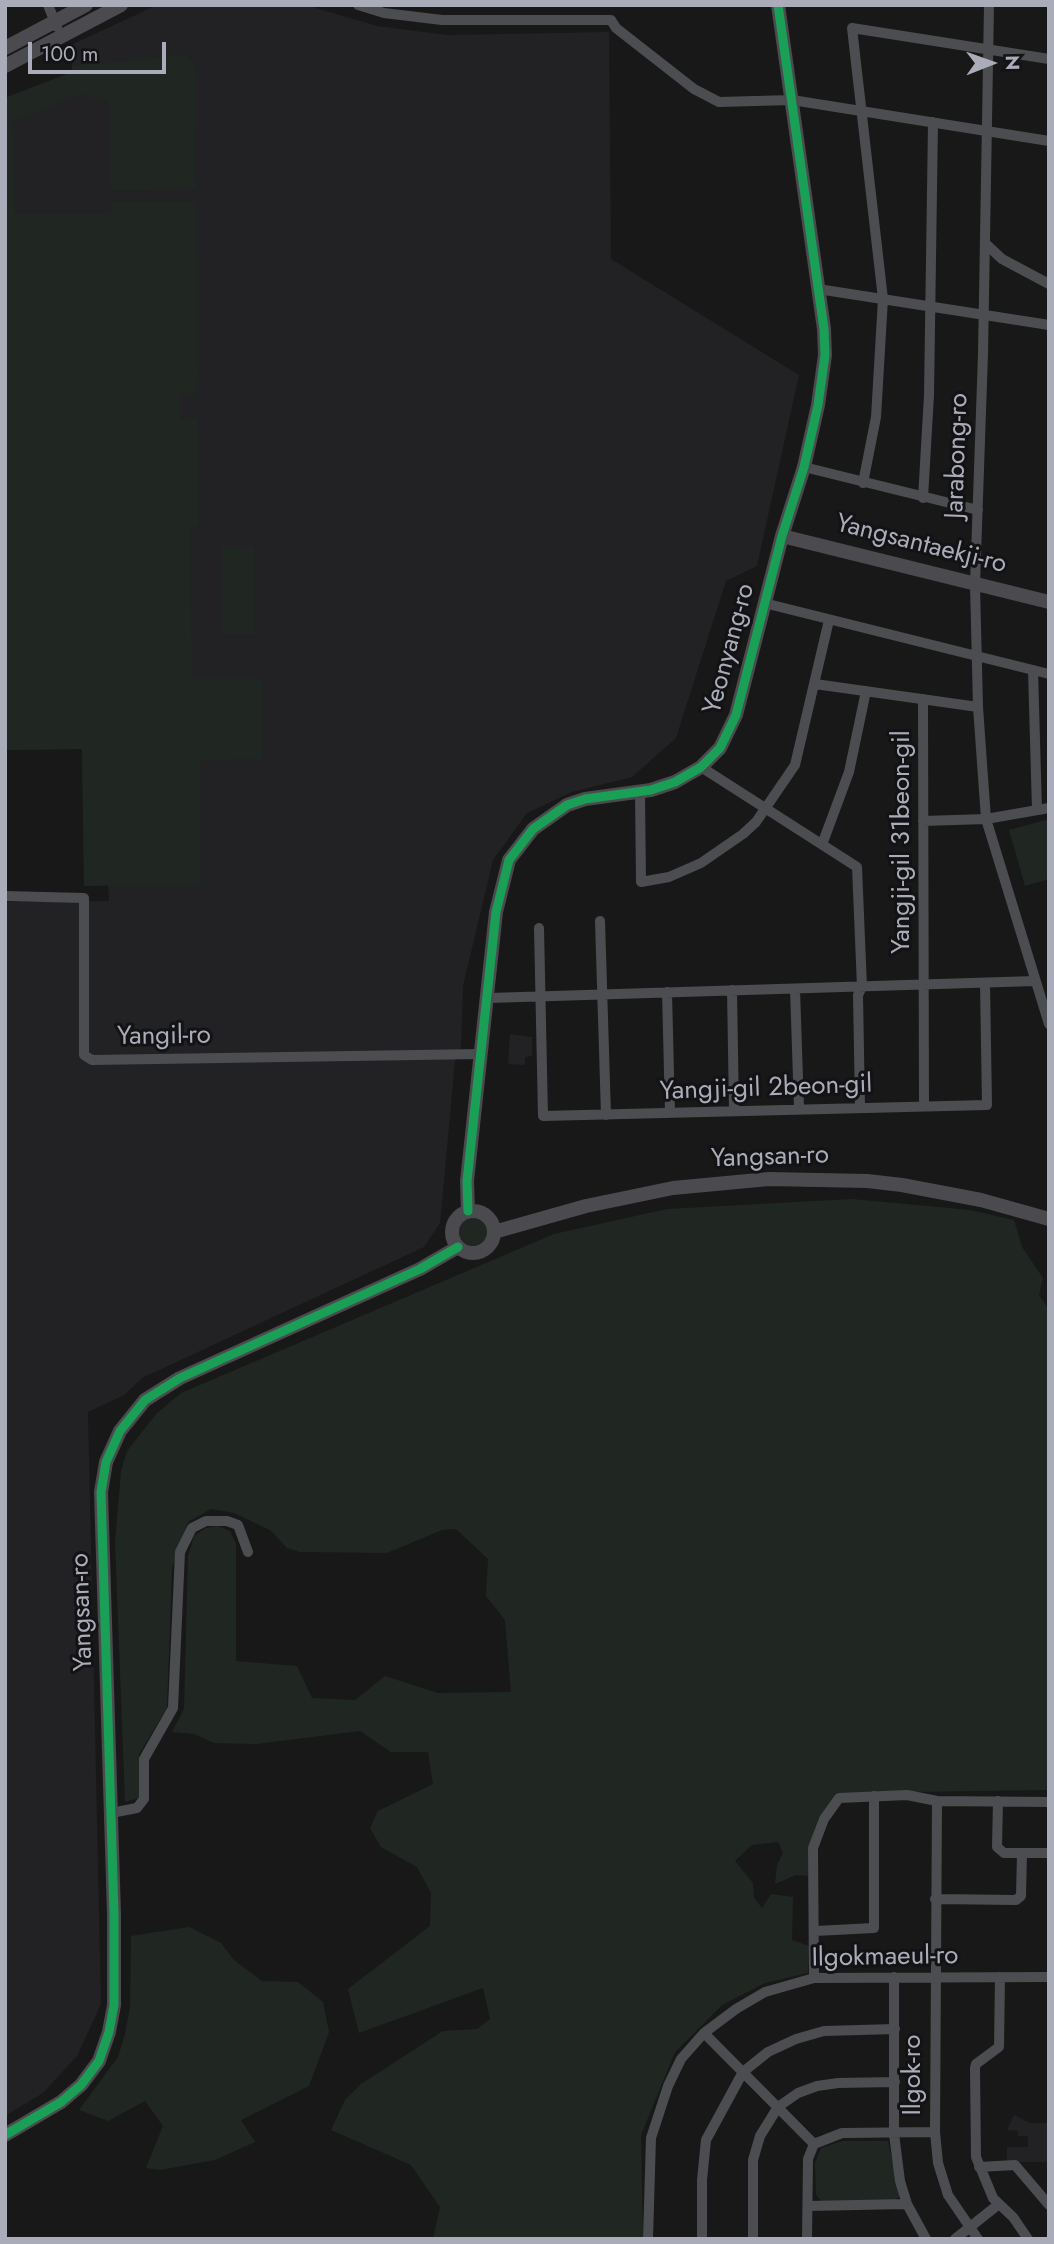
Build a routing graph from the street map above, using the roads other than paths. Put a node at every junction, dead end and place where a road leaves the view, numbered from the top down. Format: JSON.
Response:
{"nodes":[{"id":1,"x":48,"y":5,"type":"edge"},
{"id":2,"x":86,"y":5,"type":"edge"},
{"id":3,"x":121,"y":5,"type":"edge"},
{"id":4,"x":358,"y":5,"type":"edge"},
{"id":5,"x":778,"y":5,"type":"edge"},
{"id":6,"x":989,"y":5,"type":"edge"},
{"id":7,"x":382,"y":9,"type":"edge"},
{"id":8,"x":54,"y":22,"type":"junction"},
{"id":9,"x":62,"y":36,"type":"junction"},
{"id":10,"x":5,"y":48,"type":"edge"},
{"id":11,"x":988,"y":48,"type":"junction"},
{"id":12,"x":1049,"y":59,"type":"edge"},
{"id":13,"x":5,"y":66,"type":"edge"},
{"id":14,"x":792,"y":100,"type":"junction"},
{"id":15,"x":862,"y":110,"type":"junction"},
{"id":16,"x":933,"y":122,"type":"junction"},
{"id":17,"x":986,"y":131,"type":"junction"},
{"id":18,"x":1049,"y":141,"type":"edge"},
{"id":19,"x":986,"y":244,"type":"junction"},
{"id":20,"x":1049,"y":284,"type":"edge"},
{"id":21,"x":818,"y":289,"type":"junction"},
{"id":22,"x":883,"y":299,"type":"junction"},
{"id":23,"x":930,"y":306,"type":"junction"},
{"id":24,"x":983,"y":314,"type":"junction"},
{"id":25,"x":1049,"y":325,"type":"edge"},
{"id":26,"x":804,"y":467,"type":"junction"},
{"id":27,"x":863,"y":482,"type":"junction"},
{"id":28,"x":923,"y":498,"type":"junction"},
{"id":29,"x":978,"y":510,"type":"junction"},
{"id":30,"x":782,"y":536,"type":"junction"},
{"id":31,"x":975,"y":584,"type":"junction"},
{"id":32,"x":1049,"y":602,"type":"edge"},
{"id":33,"x":764,"y":603,"type":"junction"},
{"id":34,"x":829,"y":620,"type":"junction"},
{"id":35,"x":976,"y":654,"type":"junction"},
{"id":36,"x":1033,"y":670,"type":"junction"},
{"id":37,"x":1049,"y":674,"type":"edge"},
{"id":38,"x":816,"y":684,"type":"junction"},
{"id":39,"x":866,"y":691,"type":"junction"},
{"id":40,"x":923,"y":699,"type":"junction"},
{"id":41,"x":978,"y":707,"type":"junction"},
{"id":42,"x":701,"y":767,"type":"junction"},
{"id":43,"x":640,"y":792,"type":"junction"},
{"id":44,"x":766,"y":808,"type":"junction"},
{"id":45,"x":1049,"y":808,"type":"edge"},
{"id":46,"x":1037,"y":810,"type":"junction"},
{"id":47,"x":986,"y":819,"type":"junction"},
{"id":48,"x":923,"y":821,"type":"junction"},
{"id":49,"x":823,"y":842,"type":"junction"},
{"id":50,"x":5,"y":896,"type":"edge"},
{"id":51,"x":600,"y":921,"type":"dead end"},
{"id":52,"x":539,"y":928,"type":"dead end"},
{"id":53,"x":1035,"y":981,"type":"junction"},
{"id":54,"x":985,"y":983,"type":"junction"},
{"id":55,"x":925,"y":985,"type":"junction"},
{"id":56,"x":862,"y":986,"type":"junction"},
{"id":57,"x":795,"y":989,"type":"junction"},
{"id":58,"x":732,"y":990,"type":"junction"},
{"id":59,"x":667,"y":992,"type":"junction"},
{"id":60,"x":603,"y":994,"type":"junction"},
{"id":61,"x":542,"y":996,"type":"junction"},
{"id":62,"x":489,"y":998,"type":"junction"},
{"id":63,"x":1049,"y":1024,"type":"edge"},
{"id":64,"x":481,"y":1054,"type":"junction"},
{"id":65,"x":925,"y":1106,"type":"junction"},
{"id":66,"x":860,"y":1107,"type":"junction"},
{"id":67,"x":799,"y":1108,"type":"junction"},
{"id":68,"x":734,"y":1111,"type":"junction"},
{"id":69,"x":670,"y":1113,"type":"junction"},
{"id":70,"x":606,"y":1115,"type":"junction"},
{"id":71,"x":468,"y":1212,"type":"junction"},
{"id":72,"x":1049,"y":1219,"type":"edge"},
{"id":73,"x":494,"y":1232,"type":"junction"},
{"id":74,"x":458,"y":1247,"type":"junction"},
{"id":75,"x":248,"y":1552,"type":"dead end"},
{"id":76,"x":874,"y":1796,"type":"junction"},
{"id":77,"x":937,"y":1801,"type":"junction"},
{"id":78,"x":998,"y":1801,"type":"junction"},
{"id":79,"x":1049,"y":1802,"type":"edge"},
{"id":80,"x":111,"y":1813,"type":"junction"},
{"id":81,"x":1022,"y":1853,"type":"junction"},
{"id":82,"x":1049,"y":1853,"type":"edge"},
{"id":83,"x":935,"y":1899,"type":"junction"},
{"id":84,"x":815,"y":1931,"type":"junction"},
{"id":85,"x":894,"y":1977,"type":"junction"},
{"id":86,"x":1000,"y":1977,"type":"junction"},
{"id":87,"x":1049,"y":1977,"type":"edge"},
{"id":88,"x":814,"y":1978,"type":"junction"},
{"id":89,"x":935,"y":1978,"type":"junction"},
{"id":90,"x":895,"y":2028,"type":"junction"},
{"id":91,"x":704,"y":2033,"type":"junction"},
{"id":92,"x":743,"y":2072,"type":"junction"},
{"id":93,"x":895,"y":2082,"type":"junction"},
{"id":94,"x":778,"y":2107,"type":"junction"},
{"id":95,"x":935,"y":2132,"type":"junction"},
{"id":96,"x":894,"y":2134,"type":"junction"},
{"id":97,"x":5,"y":2135,"type":"edge"},
{"id":98,"x":814,"y":2144,"type":"junction"},
{"id":99,"x":979,"y":2167,"type":"junction"},
{"id":100,"x":907,"y":2204,"type":"junction"},
{"id":101,"x":999,"y":2204,"type":"junction"},
{"id":102,"x":1049,"y":2205,"type":"edge"},
{"id":103,"x":808,"y":2206,"type":"junction"},
{"id":104,"x":968,"y":2228,"type":"junction"},
{"id":105,"x":648,"y":2239,"type":"edge"},
{"id":106,"x":702,"y":2239,"type":"edge"},
{"id":107,"x":753,"y":2239,"type":"edge"},
{"id":108,"x":807,"y":2239,"type":"edge"},
{"id":109,"x":926,"y":2239,"type":"edge"},
{"id":110,"x":955,"y":2239,"type":"edge"},
{"id":111,"x":978,"y":2239,"type":"edge"},
{"id":112,"x":1028,"y":2239,"type":"edge"}],
"edges":[{"from":1,"to":8,"type":"street"},
{"from":2,"to":8,"type":"street"},
{"from":3,"to":9,"type":"street"},
{"from":4,"to":7,"type":"street"},
{"from":5,"to":14,"type":"street","name":"Yeonyang-ro"},
{"from":6,"to":11,"type":"street","name":"Jarabong-ro"},
{"from":7,"to":14,"type":"street"},
{"from":8,"to":9,"type":"street"},
{"from":8,"to":10,"type":"street"},
{"from":9,"to":13,"type":"street"},
{"from":11,"to":12,"type":"street"},
{"from":11,"to":15,"type":"street"},
{"from":11,"to":17,"type":"street","name":"Jarabong-ro"},
{"from":14,"to":15,"type":"street"},
{"from":14,"to":21,"type":"street","name":"Yeonyang-ro"},
{"from":15,"to":16,"type":"street"},
{"from":15,"to":22,"type":"street"},
{"from":16,"to":17,"type":"street"},
{"from":16,"to":23,"type":"street"},
{"from":17,"to":18,"type":"street"},
{"from":17,"to":19,"type":"street","name":"Jarabong-ro"},
{"from":19,"to":20,"type":"street"},
{"from":19,"to":24,"type":"street","name":"Jarabong-ro"},
{"from":21,"to":22,"type":"street"},
{"from":21,"to":26,"type":"street","name":"Yeonyang-ro"},
{"from":22,"to":23,"type":"street"},
{"from":22,"to":27,"type":"street"},
{"from":23,"to":24,"type":"street"},
{"from":23,"to":28,"type":"street"},
{"from":24,"to":25,"type":"street"},
{"from":24,"to":29,"type":"street","name":"Jarabong-ro"},
{"from":26,"to":27,"type":"street"},
{"from":26,"to":30,"type":"street","name":"Yeonyang-ro"},
{"from":27,"to":28,"type":"street"},
{"from":28,"to":29,"type":"street"},
{"from":29,"to":31,"type":"street","name":"Jarabong-ro"},
{"from":30,"to":31,"type":"street","name":"Yangsantaekji-ro"},
{"from":30,"to":33,"type":"street","name":"Yeonyang-ro"},
{"from":31,"to":32,"type":"street","name":"Yangsantaekji-ro"},
{"from":31,"to":35,"type":"street","name":"Jarabong-ro"},
{"from":33,"to":34,"type":"street"},
{"from":33,"to":42,"type":"street","name":"Yeonyang-ro"},
{"from":34,"to":35,"type":"street"},
{"from":34,"to":38,"type":"street"},
{"from":35,"to":36,"type":"street"},
{"from":35,"to":41,"type":"street","name":"Jarabong-ro"},
{"from":36,"to":37,"type":"street"},
{"from":36,"to":46,"type":"street"},
{"from":38,"to":39,"type":"street"},
{"from":38,"to":44,"type":"street"},
{"from":39,"to":40,"type":"street"},
{"from":39,"to":49,"type":"street"},
{"from":40,"to":41,"type":"street"},
{"from":40,"to":48,"type":"street","name":"Yangji-gil 31beon-gil"},
{"from":41,"to":47,"type":"street","name":"Jarabong-ro"},
{"from":42,"to":43,"type":"street","name":"Yeonyang-ro"},
{"from":42,"to":44,"type":"street"},
{"from":43,"to":44,"type":"street"},
{"from":43,"to":62,"type":"street","name":"Yeonyang-ro"},
{"from":44,"to":49,"type":"street"},
{"from":45,"to":46,"type":"street"},
{"from":46,"to":47,"type":"street"},
{"from":47,"to":48,"type":"street"},
{"from":47,"to":53,"type":"street","name":"Jarabong-ro"},
{"from":48,"to":55,"type":"street","name":"Yangji-gil 31beon-gil"},
{"from":49,"to":56,"type":"street"},
{"from":50,"to":64,"type":"street","name":"Yangil-ro"},
{"from":51,"to":60,"type":"street"},
{"from":52,"to":61,"type":"street"},
{"from":53,"to":54,"type":"street"},
{"from":53,"to":63,"type":"street","name":"Jarabong-ro"},
{"from":54,"to":55,"type":"street"},
{"from":54,"to":65,"type":"street","name":"Yangji-gil 2beon-gil"},
{"from":55,"to":56,"type":"street"},
{"from":55,"to":65,"type":"street","name":"Yangji-gil 31beon-gil"},
{"from":56,"to":57,"type":"street"},
{"from":56,"to":66,"type":"street"},
{"from":57,"to":58,"type":"street"},
{"from":57,"to":67,"type":"street"},
{"from":58,"to":59,"type":"street"},
{"from":58,"to":68,"type":"street"},
{"from":59,"to":60,"type":"street"},
{"from":59,"to":69,"type":"street"},
{"from":60,"to":61,"type":"street"},
{"from":60,"to":70,"type":"street"},
{"from":61,"to":62,"type":"street"},
{"from":61,"to":70,"type":"street","name":"Yangji-gil 2beon-gil"},
{"from":62,"to":64,"type":"street","name":"Yeonyang-ro"},
{"from":64,"to":71,"type":"street","name":"Yeonyang-ro"},
{"from":65,"to":66,"type":"street","name":"Yangji-gil 2beon-gil"},
{"from":66,"to":67,"type":"street","name":"Yangji-gil 2beon-gil"},
{"from":67,"to":68,"type":"street","name":"Yangji-gil 2beon-gil"},
{"from":68,"to":69,"type":"street","name":"Yangji-gil 2beon-gil"},
{"from":69,"to":70,"type":"street","name":"Yangji-gil 2beon-gil"},
{"from":71,"to":73,"type":"street"},
{"from":71,"to":74,"type":"street"},
{"from":72,"to":73,"type":"street","name":"Yangsan-ro"},
{"from":73,"to":74,"type":"street"},
{"from":74,"to":80,"type":"street","name":"Yangsan-ro"},
{"from":75,"to":80,"type":"street"},
{"from":76,"to":77,"type":"street"},
{"from":76,"to":84,"type":"street"},
{"from":76,"to":84,"type":"street"},
{"from":77,"to":78,"type":"street"},
{"from":77,"to":83,"type":"street","name":"Ilgok-ro"},
{"from":78,"to":79,"type":"street"},
{"from":78,"to":81,"type":"street"},
{"from":80,"to":97,"type":"street","name":"Yangsan-ro"},
{"from":81,"to":82,"type":"street"},
{"from":81,"to":83,"type":"street"},
{"from":83,"to":89,"type":"street","name":"Ilgok-ro"},
{"from":84,"to":88,"type":"street"},
{"from":85,"to":88,"type":"street","name":"Ilgokmaeul-ro"},
{"from":85,"to":89,"type":"street","name":"Ilgokmaeul-ro"},
{"from":85,"to":90,"type":"street"},
{"from":86,"to":87,"type":"street","name":"Ilgokmaeul-ro"},
{"from":86,"to":89,"type":"street","name":"Ilgokmaeul-ro"},
{"from":86,"to":99,"type":"street"},
{"from":88,"to":91,"type":"street","name":"Ilgokmaeul-ro"},
{"from":89,"to":95,"type":"street","name":"Ilgok-ro"},
{"from":90,"to":92,"type":"street"},
{"from":90,"to":93,"type":"street"},
{"from":91,"to":92,"type":"street"},
{"from":91,"to":105,"type":"street","name":"Ilgokmaeul-ro"},
{"from":92,"to":94,"type":"street"},
{"from":92,"to":106,"type":"street"},
{"from":93,"to":94,"type":"street"},
{"from":93,"to":96,"type":"street"},
{"from":94,"to":98,"type":"street"},
{"from":94,"to":107,"type":"street"},
{"from":95,"to":96,"type":"street"},
{"from":95,"to":104,"type":"street","name":"Ilgok-ro"},
{"from":96,"to":98,"type":"street"},
{"from":96,"to":100,"type":"street"},
{"from":98,"to":103,"type":"street"},
{"from":99,"to":101,"type":"street"},
{"from":99,"to":102,"type":"street"},
{"from":100,"to":103,"type":"street"},
{"from":100,"to":109,"type":"street"},
{"from":101,"to":104,"type":"street"},
{"from":101,"to":112,"type":"street"},
{"from":103,"to":108,"type":"street"},
{"from":104,"to":110,"type":"street"},
{"from":104,"to":111,"type":"street","name":"Ilgok-ro"}]}
